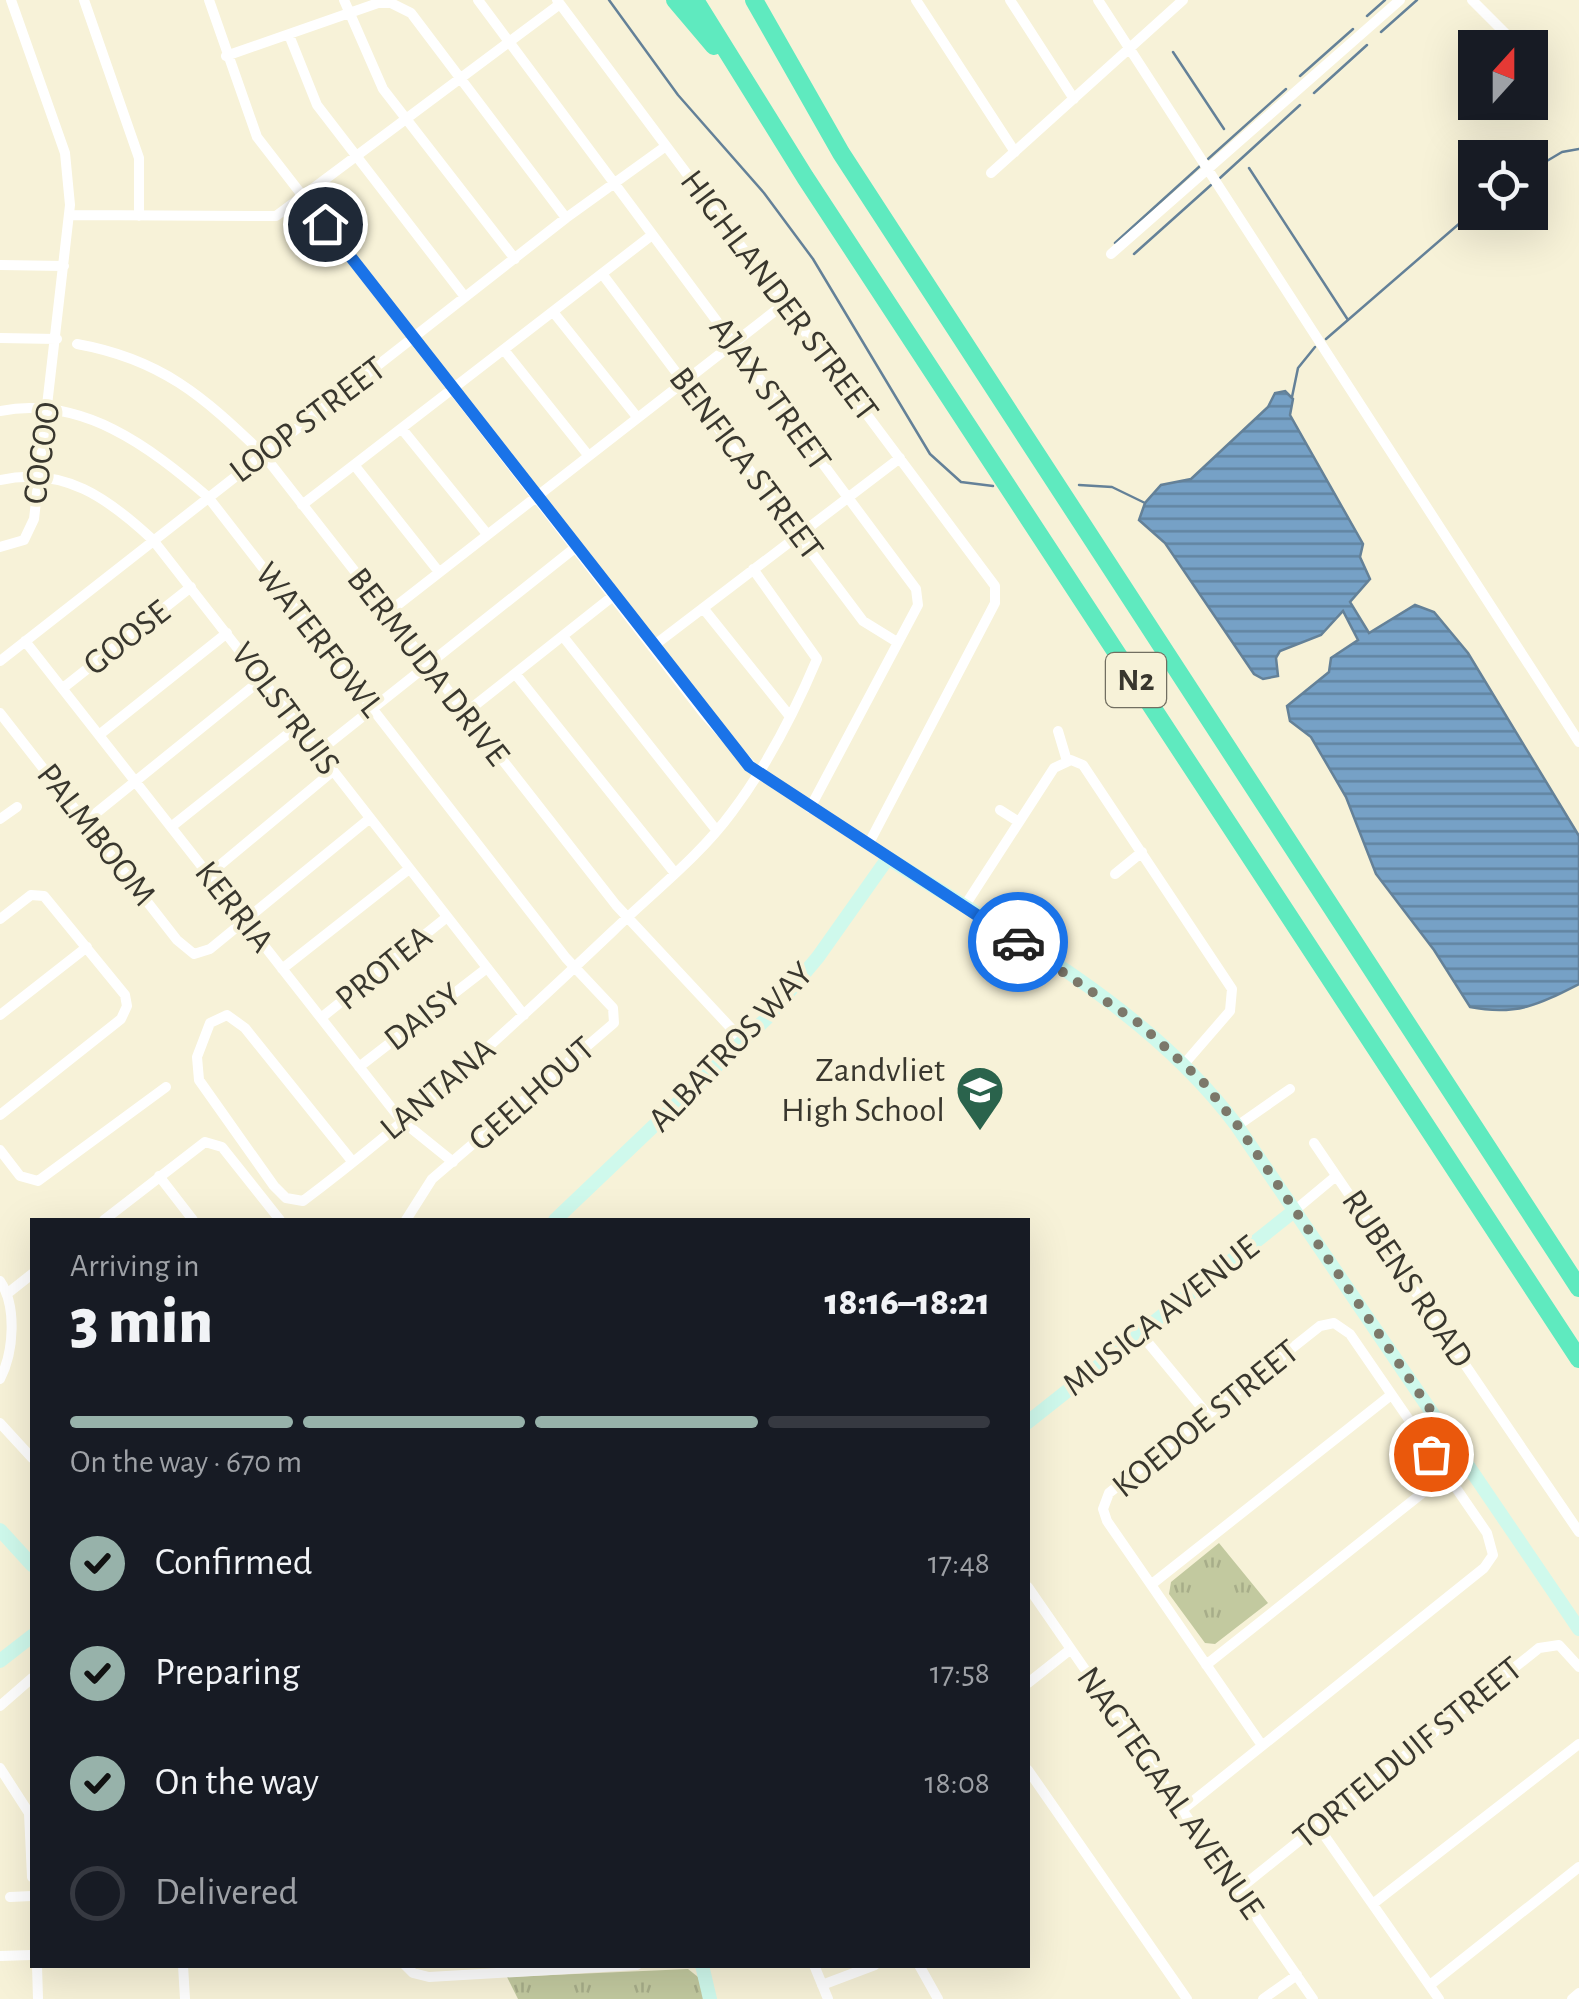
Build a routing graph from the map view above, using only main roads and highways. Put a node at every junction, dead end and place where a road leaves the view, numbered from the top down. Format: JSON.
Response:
{"nodes":[{"id":1,"x":675,"y":0,"type":"edge"},
{"id":2,"x":695,"y":0,"type":"edge"},
{"id":3,"x":745,"y":0,"type":"edge"},
{"id":4,"x":754,"y":0,"type":"edge"},
{"id":5,"x":756,"y":96,"type":"junction"},
{"id":6,"x":825,"y":121,"type":"junction"},
{"id":7,"x":1579,"y":1288,"type":"edge"},
{"id":8,"x":1579,"y":1359,"type":"edge"}],
"edges":[{"from":1,"to":5,"type":"highway"},
{"from":2,"to":5,"type":"highway","number":"N2"},
{"from":3,"to":6,"type":"highway","number":"N2"},
{"from":4,"to":6,"type":"highway"},
{"from":5,"to":8,"type":"highway","number":"N2"},
{"from":6,"to":7,"type":"highway","number":"N2"}]}
